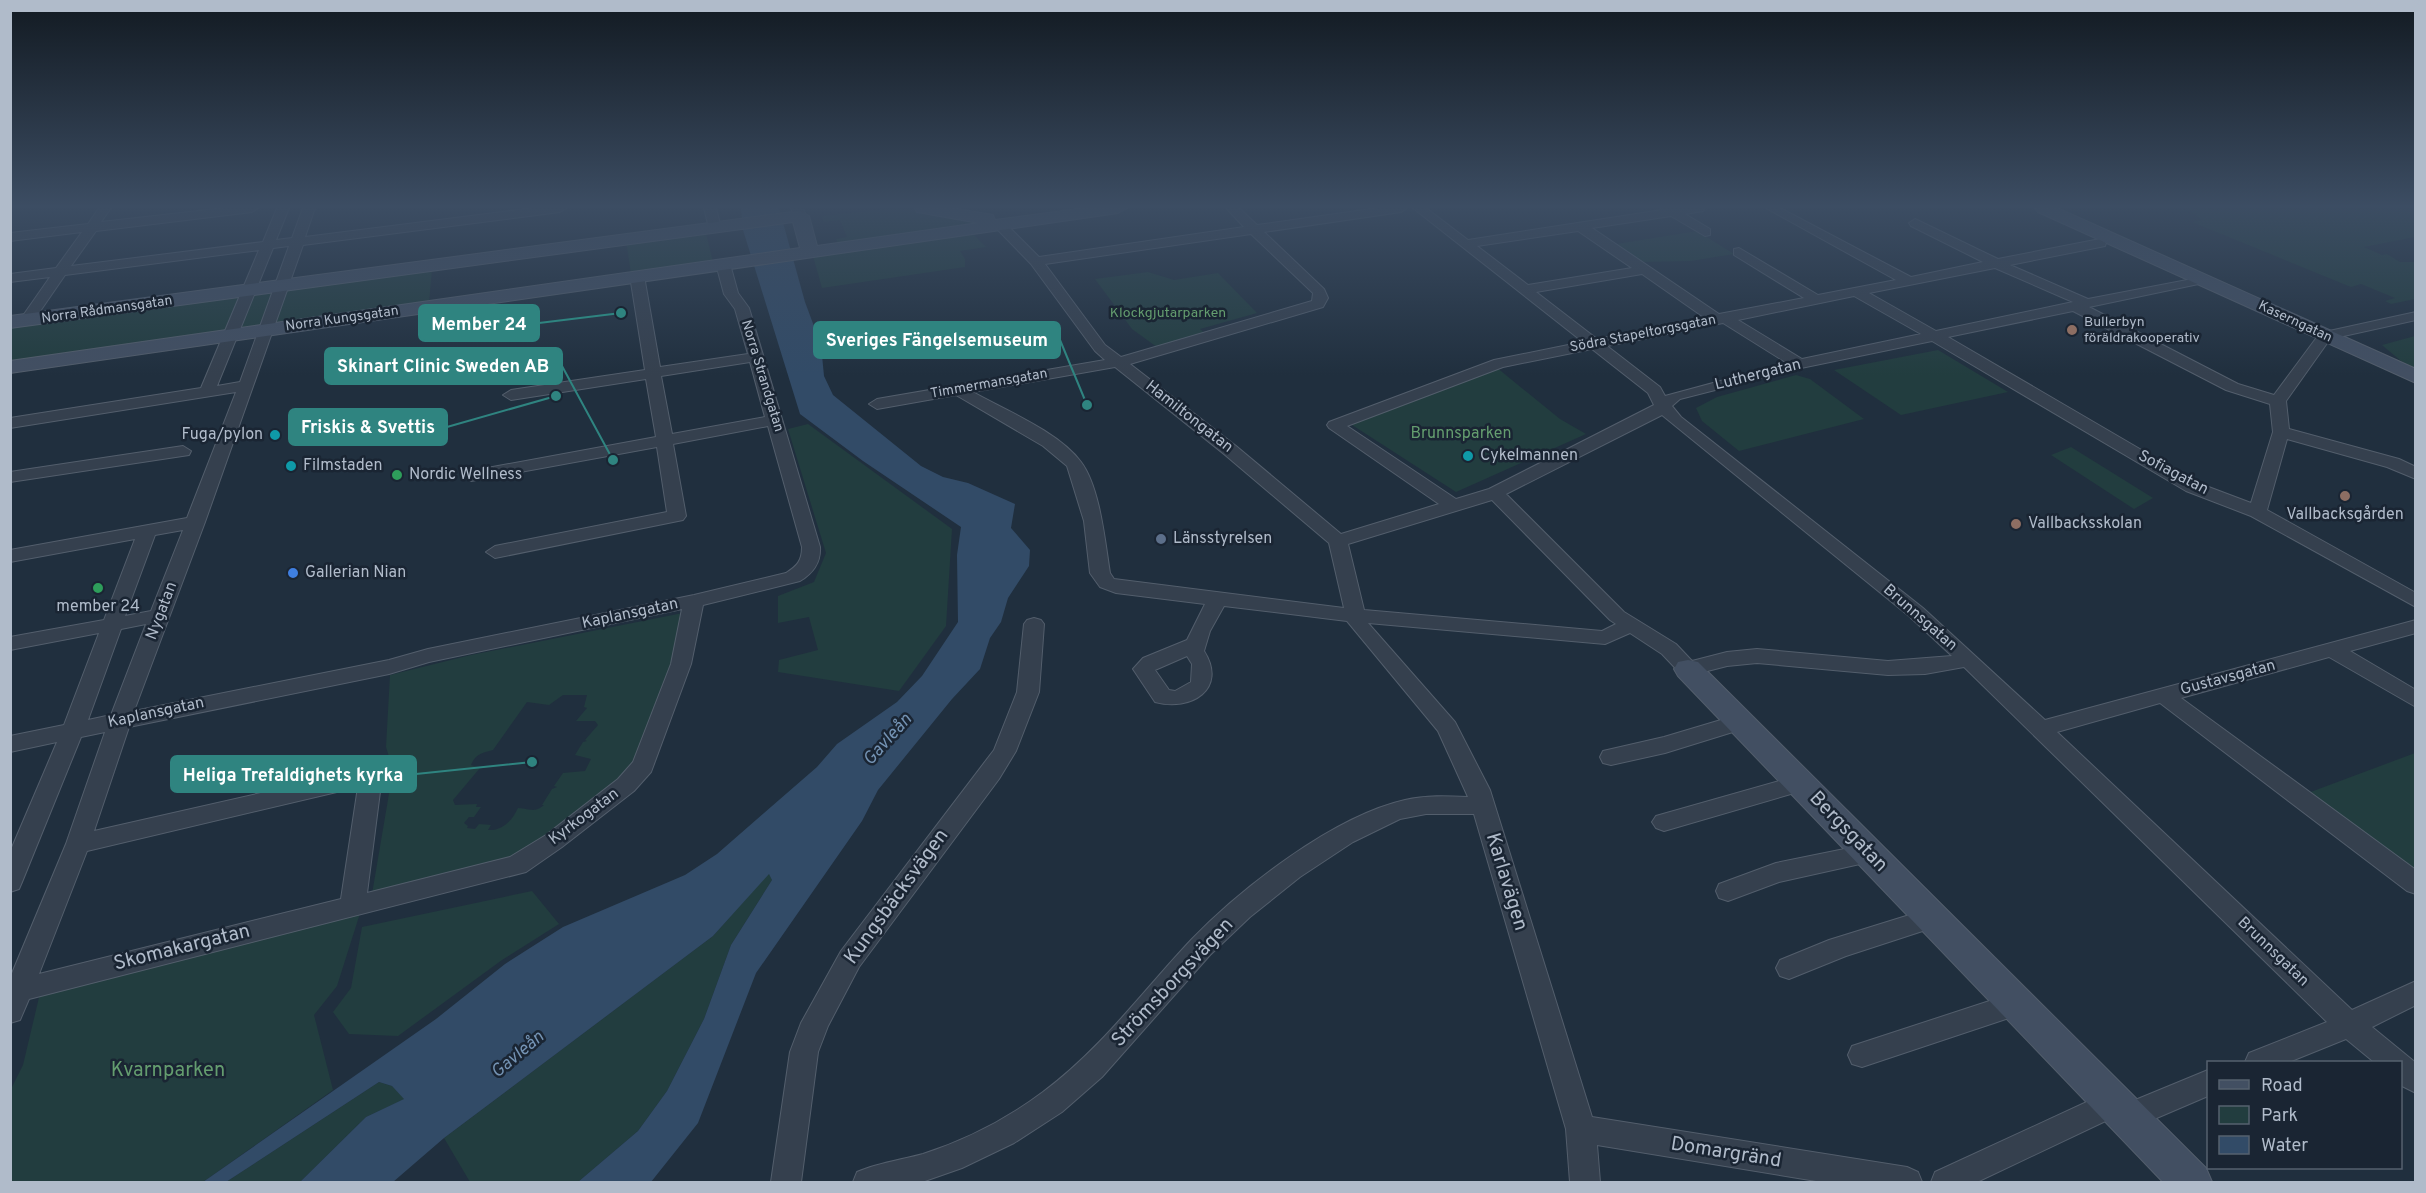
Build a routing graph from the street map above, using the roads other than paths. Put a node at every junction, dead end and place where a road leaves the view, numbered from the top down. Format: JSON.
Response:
{"nodes":[{"id":1,"x":66,"y":264,"type":"edge"},
{"id":2,"x":119,"y":264,"type":"edge"},
{"id":3,"x":259,"y":264,"type":"edge"},
{"id":4,"x":289,"y":264,"type":"edge"},
{"id":5,"x":452,"y":264,"type":"edge"},
{"id":6,"x":723,"y":264,"type":"junction"},
{"id":7,"x":727,"y":264,"type":"edge"},
{"id":8,"x":1038,"y":264,"type":"edge"},
{"id":9,"x":1290,"y":264,"type":"edge"},
{"id":10,"x":1491,"y":264,"type":"edge"},
{"id":11,"x":1635,"y":264,"type":"edge"},
{"id":12,"x":1757,"y":264,"type":"edge"},
{"id":13,"x":1876,"y":264,"type":"edge"},
{"id":14,"x":1997,"y":264,"type":"joint"},
{"id":15,"x":2169,"y":264,"type":"edge"},
{"id":16,"x":1644,"y":270,"type":"junction"},
{"id":17,"x":61,"y":271,"type":"junction"},
{"id":18,"x":637,"y":276,"type":"junction"},
{"id":19,"x":10,"y":278,"type":"edge"},
{"id":20,"x":2203,"y":279,"type":"junction"},
{"id":21,"x":1909,"y":281,"type":"junction"},
{"id":22,"x":280,"y":287,"type":"junction"},
{"id":23,"x":1525,"y":290,"type":"junction"},
{"id":24,"x":248,"y":291,"type":"junction"},
{"id":25,"x":1855,"y":291,"type":"junction"},
{"id":26,"x":1815,"y":299,"type":"junction"},
{"id":27,"x":2081,"y":305,"type":"junction"},
{"id":28,"x":2415,"y":316,"type":"edge"},
{"id":29,"x":1720,"y":318,"type":"junction"},
{"id":30,"x":19,"y":321,"type":"edge"},
{"id":31,"x":2380,"y":324,"type":"junction"},
{"id":32,"x":264,"y":330,"type":"junction"},
{"id":33,"x":2415,"y":330,"type":"edge"},
{"id":34,"x":229,"y":336,"type":"junction"},
{"id":35,"x":1935,"y":336,"type":"junction"},
{"id":36,"x":2325,"y":336,"type":"junction"},
{"id":37,"x":1593,"y":343,"type":"junction"},
{"id":38,"x":756,"y":357,"type":"junction"},
{"id":39,"x":1115,"y":361,"type":"junction"},
{"id":40,"x":1800,"y":364,"type":"junction"},
{"id":41,"x":10,"y":367,"type":"edge"},
{"id":42,"x":653,"y":374,"type":"junction"},
{"id":43,"x":2415,"y":377,"type":"edge"},
{"id":44,"x":245,"y":386,"type":"junction"},
{"id":45,"x":957,"y":389,"type":"junction"},
{"id":46,"x":207,"y":393,"type":"junction"},
{"id":47,"x":511,"y":395,"type":"dead end"},
{"id":48,"x":2278,"y":401,"type":"junction"},
{"id":49,"x":877,"y":404,"type":"dead end"},
{"id":50,"x":1662,"y":405,"type":"junction"},
{"id":51,"x":775,"y":420,"type":"junction"},
{"id":52,"x":10,"y":423,"type":"edge"},
{"id":53,"x":2281,"y":432,"type":"junction"},
{"id":54,"x":664,"y":440,"type":"junction"},
{"id":55,"x":183,"y":451,"type":"dead end"},
{"id":56,"x":2415,"y":458,"type":"edge"},
{"id":57,"x":2393,"y":463,"type":"junction"},
{"id":58,"x":2415,"y":474,"type":"edge"},
{"id":59,"x":471,"y":476,"type":"dead end"},
{"id":60,"x":10,"y":477,"type":"edge"},
{"id":61,"x":1495,"y":492,"type":"junction"},
{"id":62,"x":1455,"y":507,"type":"junction"},
{"id":63,"x":2257,"y":512,"type":"junction"},
{"id":64,"x":196,"y":522,"type":"junction"},
{"id":65,"x":147,"y":531,"type":"junction"},
{"id":66,"x":1338,"y":541,"type":"junction"},
{"id":67,"x":811,"y":547,"type":"joint"},
{"id":68,"x":495,"y":552,"type":"dead end"},
{"id":69,"x":10,"y":556,"type":"edge"},
{"id":70,"x":1218,"y":599,"type":"junction"},
{"id":71,"x":2415,"y":601,"type":"edge"},
{"id":72,"x":694,"y":602,"type":"junction"},
{"id":73,"x":160,"y":615,"type":"junction"},
{"id":74,"x":1354,"y":615,"type":"junction"},
{"id":75,"x":1034,"y":624,"type":"dead end"},
{"id":76,"x":112,"y":625,"type":"junction"},
{"id":77,"x":1631,"y":625,"type":"junction"},
{"id":78,"x":2415,"y":626,"type":"edge"},
{"id":79,"x":10,"y":644,"type":"edge"},
{"id":80,"x":1197,"y":644,"type":"dead end"},
{"id":81,"x":2333,"y":650,"type":"junction"},
{"id":82,"x":1968,"y":660,"type":"junction"},
{"id":83,"x":1688,"y":669,"type":"junction"},
{"id":84,"x":2163,"y":695,"type":"junction"},
{"id":85,"x":2415,"y":700,"type":"edge"},
{"id":86,"x":120,"y":720,"type":"junction"},
{"id":87,"x":1741,"y":722,"type":"junction"},
{"id":88,"x":2040,"y":729,"type":"junction"},
{"id":89,"x":73,"y":730,"type":"junction"},
{"id":90,"x":10,"y":744,"type":"edge"},
{"id":91,"x":1611,"y":757,"type":"dead end"},
{"id":92,"x":1800,"y":783,"type":"junction"},
{"id":93,"x":1484,"y":806,"type":"junction"},
{"id":94,"x":1664,"y":822,"type":"dead end"},
{"id":95,"x":78,"y":844,"type":"junction"},
{"id":96,"x":1869,"y":853,"type":"junction"},
{"id":97,"x":10,"y":882,"type":"edge"},
{"id":98,"x":2415,"y":884,"type":"edge"},
{"id":99,"x":1728,"y":891,"type":"dead end"},
{"id":100,"x":353,"y":904,"type":"junction"},
{"id":101,"x":1932,"y":918,"type":"junction"},
{"id":102,"x":1789,"y":968,"type":"dead end"},
{"id":103,"x":2415,"y":992,"type":"edge"},
{"id":104,"x":13,"y":998,"type":"edge"},
{"id":105,"x":2017,"y":1004,"type":"junction"},
{"id":106,"x":2349,"y":1025,"type":"junction"},
{"id":107,"x":1862,"y":1055,"type":"dead end"},
{"id":108,"x":2261,"y":1061,"type":"edge"},
{"id":109,"x":2393,"y":1061,"type":"edge"},
{"id":110,"x":2402,"y":1070,"type":"edge"},
{"id":111,"x":2415,"y":1080,"type":"edge"},
{"id":112,"x":2207,"y":1083,"type":"edge"},
{"id":113,"x":2121,"y":1110,"type":"junction"},
{"id":114,"x":1581,"y":1129,"type":"junction"},
{"id":115,"x":786,"y":1182,"type":"edge"},
{"id":116,"x":868,"y":1182,"type":"edge"},
{"id":117,"x":1585,"y":1182,"type":"edge"},
{"id":118,"x":1907,"y":1182,"type":"edge"},
{"id":119,"x":1946,"y":1182,"type":"edge"},
{"id":120,"x":2191,"y":1182,"type":"edge"}],
"edges":[{"from":1,"to":17,"type":"street"},
{"from":2,"to":17,"type":"street"},
{"from":3,"to":24,"type":"street"},
{"from":4,"to":22,"type":"street","name":"Nygatan"},
{"from":5,"to":22,"type":"street","name":"Norra Rådmansgatan"},
{"from":6,"to":7,"type":"street","name":"Norra Kungsgatan"},
{"from":6,"to":18,"type":"street","name":"Norra Kungsgatan"},
{"from":6,"to":38,"type":"street","name":"Norra Strandgatan"},
{"from":8,"to":39,"type":"street","name":"Hamiltongatan"},
{"from":9,"to":39,"type":"street","name":"Timmermansgatan"},
{"from":10,"to":23,"type":"street","name":"Brunnsgatan"},
{"from":11,"to":16,"type":"street"},
{"from":12,"to":26,"type":"street"},
{"from":13,"to":21,"type":"street"},
{"from":14,"to":21,"type":"street","name":"Södra Stapeltorgsgatan"},
{"from":14,"to":27,"type":"street"},
{"from":15,"to":20,"type":"street","name":"Kaserngatan"},
{"from":16,"to":23,"type":"street"},
{"from":16,"to":29,"type":"street"},
{"from":17,"to":19,"type":"street"},
{"from":17,"to":30,"type":"street"},
{"from":18,"to":32,"type":"street","name":"Norra Kungsgatan"},
{"from":18,"to":42,"type":"street"},
{"from":20,"to":27,"type":"street","name":"Luthergatan"},
{"from":20,"to":36,"type":"street","name":"Kaserngatan"},
{"from":21,"to":25,"type":"street","name":"Södra Stapeltorgsgatan"},
{"from":22,"to":24,"type":"street","name":"Norra Rådmansgatan"},
{"from":22,"to":32,"type":"street","name":"Nygatan"},
{"from":23,"to":37,"type":"street","name":"Brunnsgatan"},
{"from":24,"to":30,"type":"street","name":"Norra Rådmansgatan"},
{"from":24,"to":34,"type":"street"},
{"from":25,"to":26,"type":"street","name":"Södra Stapeltorgsgatan"},
{"from":25,"to":35,"type":"street","name":"Sofiagatan"},
{"from":26,"to":29,"type":"street","name":"Södra Stapeltorgsgatan"},
{"from":27,"to":35,"type":"street","name":"Luthergatan"},
{"from":27,"to":48,"type":"street"},
{"from":28,"to":31,"type":"street"},
{"from":29,"to":37,"type":"street","name":"Södra Stapeltorgsgatan"},
{"from":29,"to":40,"type":"street"},
{"from":31,"to":33,"type":"street"},
{"from":31,"to":36,"type":"street"},
{"from":32,"to":34,"type":"street","name":"Norra Kungsgatan"},
{"from":32,"to":44,"type":"street","name":"Nygatan"},
{"from":34,"to":41,"type":"street","name":"Norra Kungsgatan"},
{"from":34,"to":46,"type":"street"},
{"from":35,"to":40,"type":"street","name":"Luthergatan"},
{"from":35,"to":63,"type":"street","name":"Sofiagatan"},
{"from":36,"to":43,"type":"street","name":"Kaserngatan"},
{"from":36,"to":48,"type":"street"},
{"from":37,"to":50,"type":"street","name":"Brunnsgatan"},
{"from":37,"to":62,"type":"street","name":"Södra Stapeltorgsgatan"},
{"from":38,"to":42,"type":"street"},
{"from":38,"to":51,"type":"street","name":"Norra Strandgatan"},
{"from":39,"to":45,"type":"street","name":"Timmermansgatan"},
{"from":39,"to":66,"type":"street","name":"Hamiltongatan"},
{"from":40,"to":50,"type":"street","name":"Luthergatan"},
{"from":42,"to":47,"type":"street"},
{"from":42,"to":54,"type":"street"},
{"from":44,"to":46,"type":"street"},
{"from":44,"to":64,"type":"street","name":"Nygatan"},
{"from":45,"to":49,"type":"street","name":"Timmermansgatan"},
{"from":45,"to":70,"type":"street"},
{"from":46,"to":52,"type":"street"},
{"from":48,"to":53,"type":"street"},
{"from":50,"to":61,"type":"street","name":"Luthergatan"},
{"from":50,"to":82,"type":"street","name":"Brunnsgatan"},
{"from":51,"to":54,"type":"street"},
{"from":51,"to":67,"type":"street","name":"Norra Strandgatan"},
{"from":53,"to":57,"type":"street"},
{"from":53,"to":63,"type":"street"},
{"from":54,"to":59,"type":"street"},
{"from":54,"to":68,"type":"street"},
{"from":55,"to":60,"type":"street"},
{"from":56,"to":57,"type":"street"},
{"from":57,"to":58,"type":"street"},
{"from":61,"to":62,"type":"street","name":"Luthergatan"},
{"from":61,"to":77,"type":"street","name":"Bergsgatan"},
{"from":62,"to":66,"type":"street","name":"Luthergatan"},
{"from":63,"to":71,"type":"street","name":"Sofiagatan"},
{"from":64,"to":65,"type":"street"},
{"from":64,"to":73,"type":"street","name":"Nygatan"},
{"from":65,"to":69,"type":"street"},
{"from":65,"to":76,"type":"street"},
{"from":66,"to":74,"type":"street"},
{"from":67,"to":72,"type":"street","name":"Kaplansgatan"},
{"from":70,"to":74,"type":"street"},
{"from":70,"to":80,"type":"street"},
{"from":72,"to":86,"type":"street","name":"Kaplansgatan"},
{"from":72,"to":100,"type":"street","name":"Kyrkogatan"},
{"from":73,"to":76,"type":"street"},
{"from":73,"to":86,"type":"street","name":"Nygatan"},
{"from":74,"to":77,"type":"street"},
{"from":74,"to":93,"type":"street","name":"Karlavägen"},
{"from":75,"to":115,"type":"street","name":"Kungsbäcksvägen"},
{"from":76,"to":79,"type":"street"},
{"from":76,"to":89,"type":"street"},
{"from":77,"to":83,"type":"street","name":"Bergsgatan"},
{"from":78,"to":81,"type":"street","name":"Gustavsgatan"},
{"from":81,"to":84,"type":"street","name":"Gustavsgatan"},
{"from":81,"to":85,"type":"street"},
{"from":82,"to":83,"type":"street"},
{"from":82,"to":88,"type":"street","name":"Brunnsgatan"},
{"from":83,"to":87,"type":"street","name":"Bergsgatan"},
{"from":84,"to":88,"type":"street","name":"Gustavsgatan"},
{"from":84,"to":98,"type":"street"},
{"from":86,"to":89,"type":"street","name":"Kaplansgatan"},
{"from":86,"to":95,"type":"street","name":"Nygatan"},
{"from":87,"to":91,"type":"street"},
{"from":87,"to":92,"type":"street","name":"Bergsgatan"},
{"from":88,"to":106,"type":"street","name":"Brunnsgatan"},
{"from":89,"to":90,"type":"street","name":"Kaplansgatan"},
{"from":89,"to":97,"type":"street"},
{"from":92,"to":94,"type":"street"},
{"from":92,"to":96,"type":"street","name":"Bergsgatan"},
{"from":93,"to":114,"type":"street","name":"Karlavägen"},
{"from":93,"to":116,"type":"street","name":"Strömsborgsvägen"},
{"from":95,"to":100,"type":"street"},
{"from":95,"to":104,"type":"street","name":"Nygatan"},
{"from":96,"to":99,"type":"street"},
{"from":96,"to":101,"type":"street","name":"Bergsgatan"},
{"from":100,"to":104,"type":"street","name":"Skomakargatan"},
{"from":101,"to":102,"type":"street"},
{"from":101,"to":105,"type":"street","name":"Bergsgatan"},
{"from":103,"to":106,"type":"street"},
{"from":105,"to":107,"type":"street"},
{"from":105,"to":113,"type":"street","name":"Bergsgatan"},
{"from":106,"to":108,"type":"street"},
{"from":106,"to":109,"type":"street","name":"Brunnsgatan"},
{"from":110,"to":111,"type":"street"},
{"from":112,"to":113,"type":"street"},
{"from":113,"to":119,"type":"street"},
{"from":113,"to":120,"type":"street","name":"Bergsgatan"},
{"from":114,"to":117,"type":"street","name":"Karlavägen"},
{"from":114,"to":118,"type":"street","name":"Domargränd"}]}
